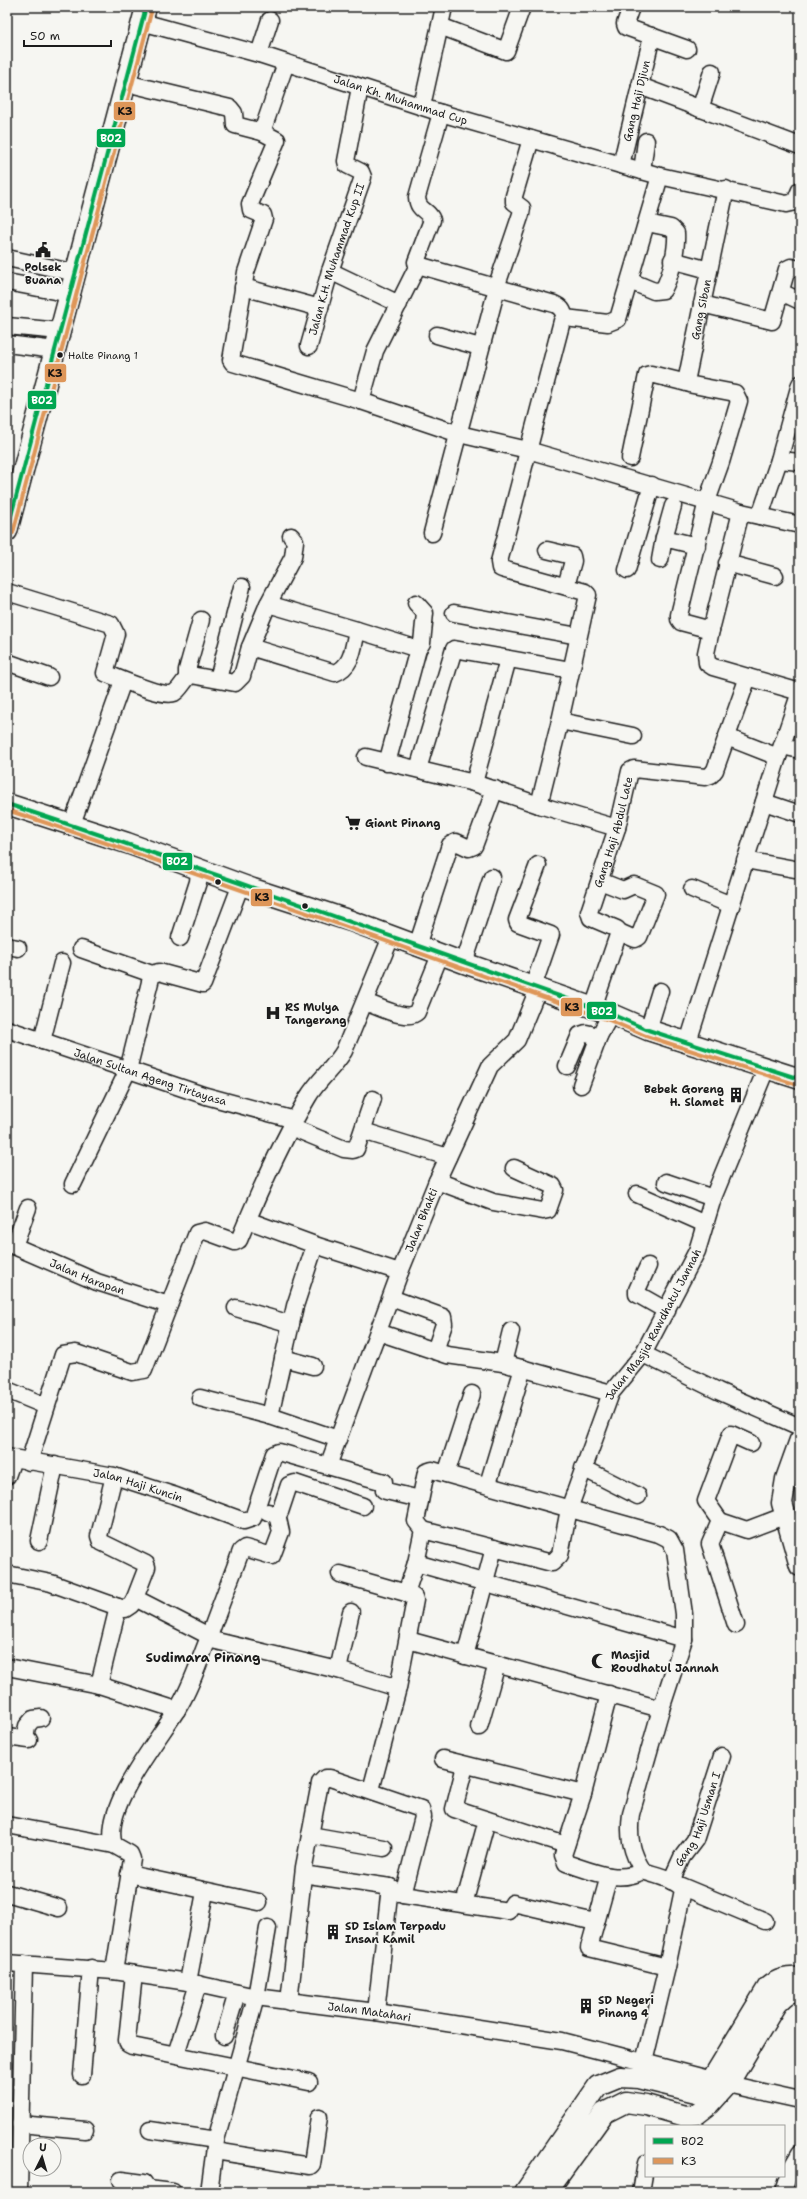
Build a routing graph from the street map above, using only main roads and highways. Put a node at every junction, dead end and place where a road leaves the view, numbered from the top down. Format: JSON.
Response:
{"nodes":[{"id":1,"x":144,"y":14,"type":"edge"},
{"id":2,"x":7,"y":531,"type":"edge"},
{"id":3,"x":7,"y":804,"type":"edge"},
{"id":4,"x":800,"y":1079,"type":"edge"},
{"id":5,"x":800,"y":1440,"type":"edge"},
{"id":6,"x":800,"y":1566,"type":"edge"},
{"id":7,"x":800,"y":1978,"type":"edge"},
{"id":8,"x":800,"y":1991,"type":"edge"},
{"id":9,"x":720,"y":2082,"type":"junction"},
{"id":10,"x":525,"y":2192,"type":"edge"},
{"id":11,"x":547,"y":2192,"type":"edge"}],
"edges":[{"from":1,"to":2,"type":"main road"},
{"from":3,"to":4,"type":"main road"},
{"from":5,"to":6,"type":"main road"},
{"from":7,"to":9,"type":"main road"},
{"from":8,"to":9,"type":"main road"},
{"from":9,"to":10,"type":"main road"},
{"from":9,"to":11,"type":"main road"}]}
